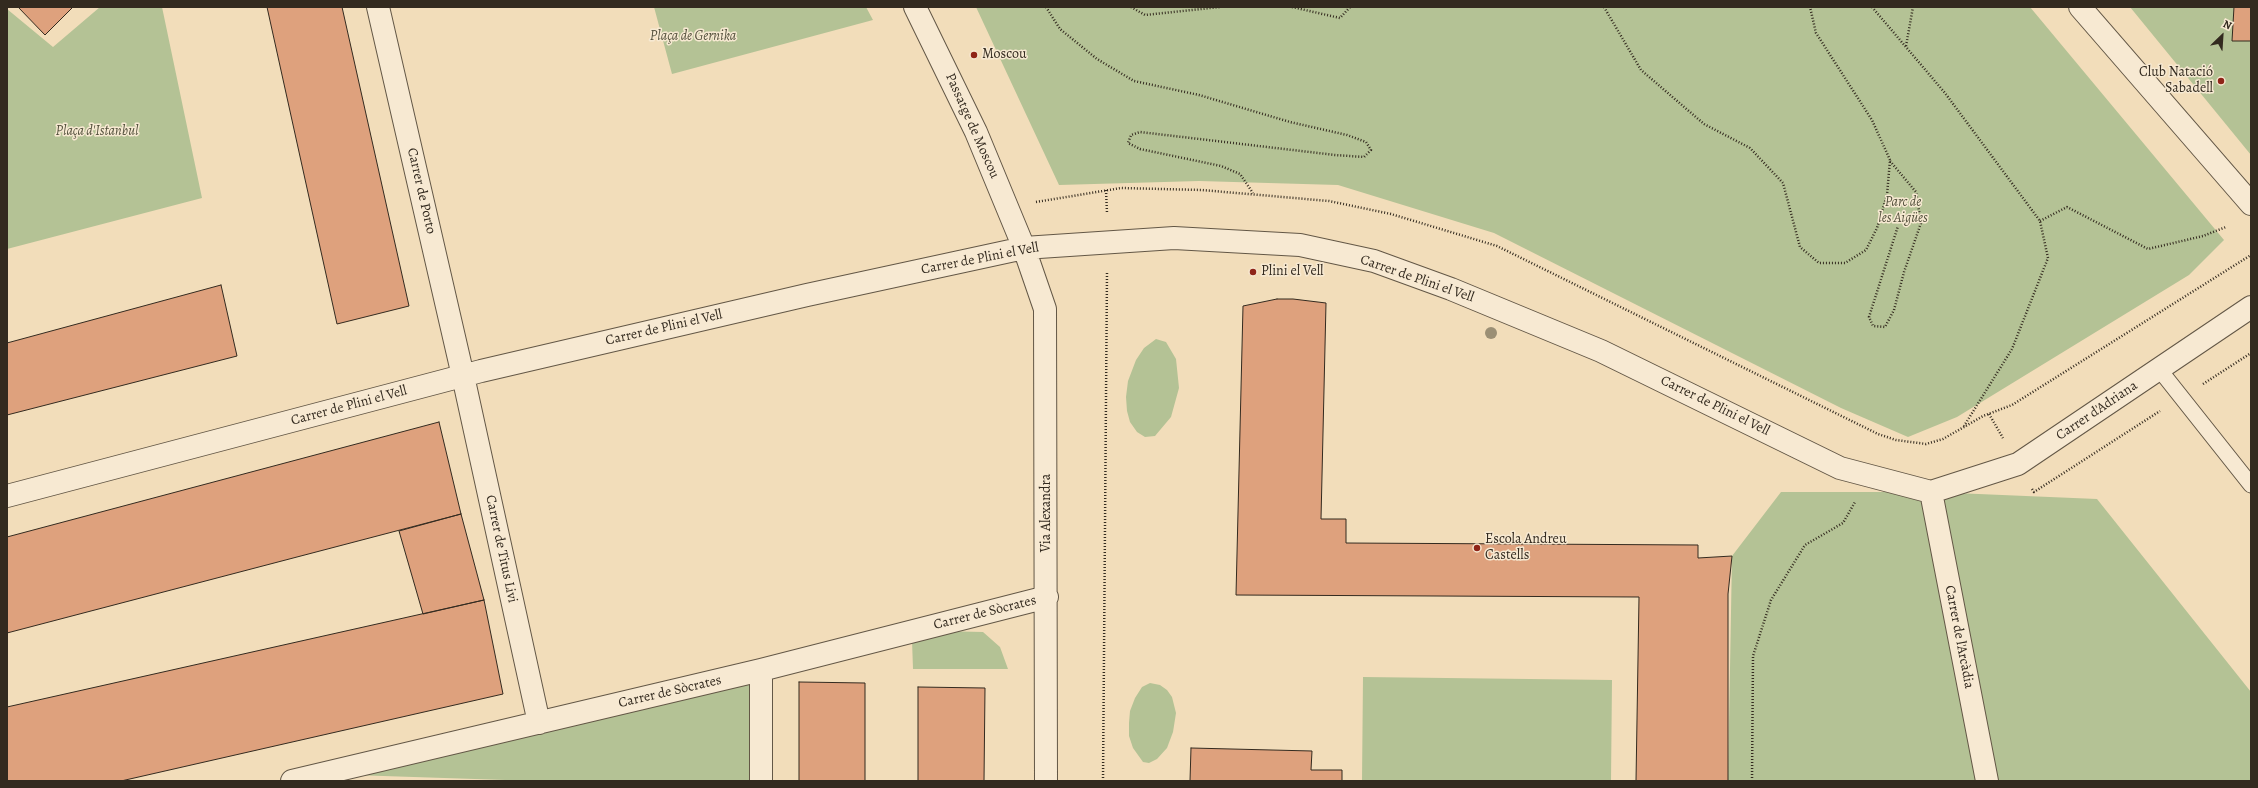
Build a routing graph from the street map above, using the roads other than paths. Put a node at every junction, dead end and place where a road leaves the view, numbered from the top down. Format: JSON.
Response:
{"nodes":[{"id":1,"x":378,"y":7,"type":"edge"},
{"id":2,"x":915,"y":7,"type":"edge"},
{"id":3,"x":2080,"y":7,"type":"edge"},
{"id":4,"x":2251,"y":204,"type":"edge"},
{"id":5,"x":1024,"y":248,"type":"junction"},
{"id":6,"x":2251,"y":307,"type":"edge"},
{"id":7,"x":2159,"y":369,"type":"junction"},
{"id":8,"x":463,"y":376,"type":"junction"},
{"id":9,"x":2251,"y":485,"type":"edge"},
{"id":10,"x":1931,"y":492,"type":"junction"},
{"id":11,"x":7,"y":496,"type":"edge"},
{"id":12,"x":1047,"y":597,"type":"junction"},
{"id":13,"x":761,"y":670,"type":"junction"},
{"id":14,"x":539,"y":723,"type":"junction"},
{"id":15,"x":322,"y":778,"type":"edge"},
{"id":16,"x":292,"y":781,"type":"edge"},
{"id":17,"x":761,"y":781,"type":"edge"},
{"id":18,"x":1046,"y":781,"type":"edge"},
{"id":19,"x":1987,"y":781,"type":"edge"}],
"edges":[{"from":1,"to":8,"type":"street","name":"Carrer de Porto"},
{"from":2,"to":5,"type":"street","name":"Passatge de Moscou"},
{"from":3,"to":4,"type":"street"},
{"from":5,"to":8,"type":"street","name":"Carrer de Plini el Vell"},
{"from":5,"to":10,"type":"street","name":"Carrer de Plini el Vell"},
{"from":5,"to":12,"type":"street","name":"Via Alexandra"},
{"from":6,"to":7,"type":"street","name":"Carrer d'Adriana"},
{"from":7,"to":9,"type":"lane"},
{"from":7,"to":10,"type":"street","name":"Carrer d'Adriana"},
{"from":8,"to":11,"type":"street","name":"Carrer de Plini el Vell"},
{"from":8,"to":14,"type":"street","name":"Carrer de Titus Livi"},
{"from":10,"to":19,"type":"street","name":"Carrer de l'Arcàdia"},
{"from":12,"to":13,"type":"street","name":"Carrer de Sòcrates"},
{"from":12,"to":18,"type":"street","name":"Via Alexandra"},
{"from":13,"to":14,"type":"street","name":"Carrer de Sòcrates"},
{"from":13,"to":17,"type":"street"},
{"from":14,"to":15,"type":"street","name":"Carrer de Sòcrates"},
{"from":15,"to":16,"type":"street","name":"Carrer de Sòcrates"}]}
